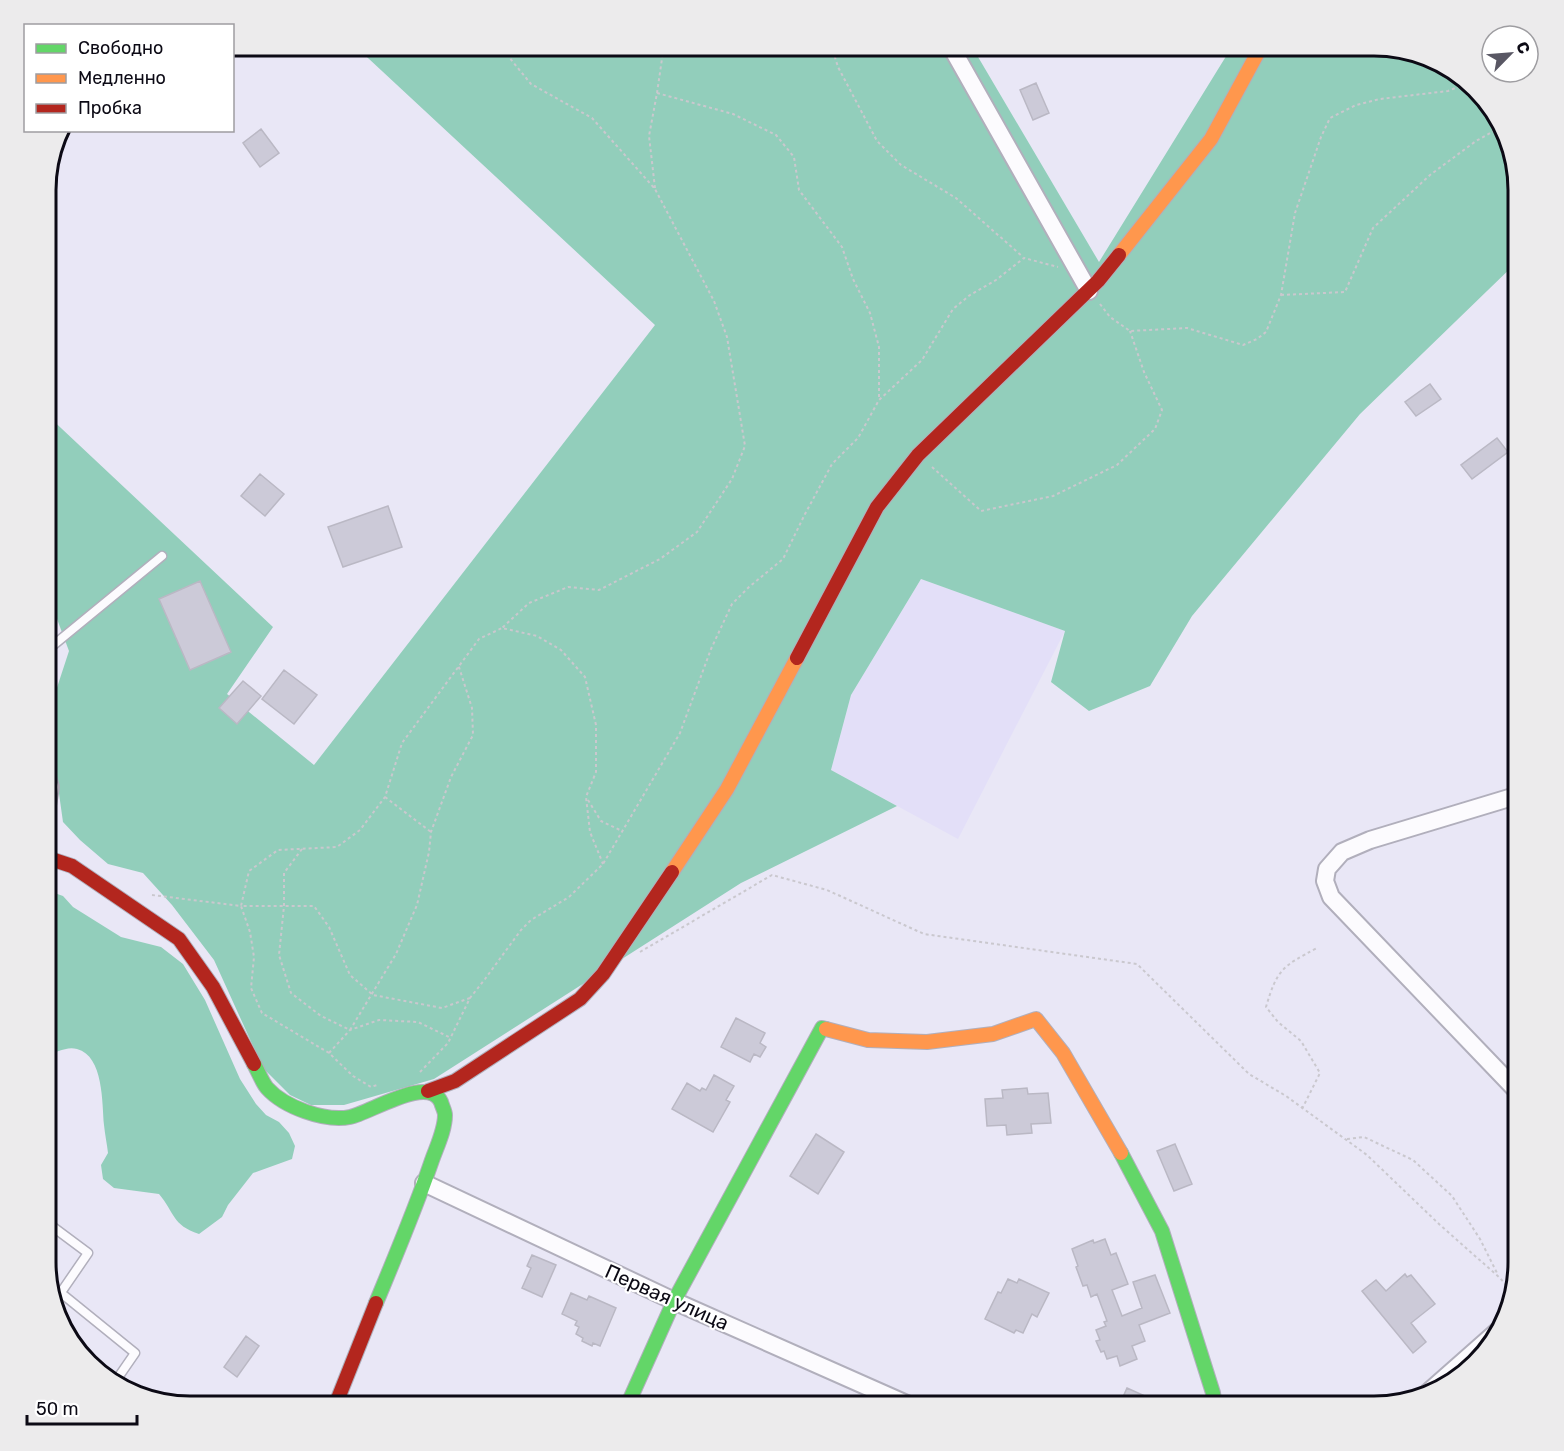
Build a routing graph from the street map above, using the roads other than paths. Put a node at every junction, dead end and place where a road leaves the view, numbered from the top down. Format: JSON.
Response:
{"nodes":[{"id":1,"x":956,"y":56,"type":"edge"},
{"id":2,"x":1256,"y":56,"type":"edge"},
{"id":3,"x":1089,"y":291,"type":"junction"},
{"id":4,"x":162,"y":556,"type":"dead end"},
{"id":5,"x":56,"y":643,"type":"edge"},
{"id":6,"x":1508,"y":798,"type":"edge"},
{"id":7,"x":56,"y":861,"type":"edge"},
{"id":8,"x":1508,"y":1082,"type":"edge"},
{"id":9,"x":428,"y":1091,"type":"junction"},
{"id":10,"x":424,"y":1183,"type":"junction"},
{"id":11,"x":56,"y":1229,"type":"edge"},
{"id":12,"x":61,"y":1293,"type":"joint"},
{"id":13,"x":674,"y":1301,"type":"junction"},
{"id":14,"x":119,"y":1376,"type":"edge"},
{"id":15,"x":339,"y":1396,"type":"edge"},
{"id":16,"x":630,"y":1396,"type":"edge"},
{"id":17,"x":888,"y":1396,"type":"edge"},
{"id":18,"x":1213,"y":1396,"type":"edge"}],
"edges":[{"from":1,"to":3,"type":"street"},
{"from":2,"to":3,"type":"street"},
{"from":3,"to":9,"type":"street"},
{"from":4,"to":5,"type":"lane"},
{"from":6,"to":8,"type":"street"},
{"from":7,"to":9,"type":"street"},
{"from":9,"to":10,"type":"street"},
{"from":10,"to":13,"type":"street","name":"Первая улица"},
{"from":10,"to":15,"type":"street"},
{"from":11,"to":12,"type":"lane"},
{"from":12,"to":14,"type":"lane"},
{"from":13,"to":16,"type":"street"},
{"from":13,"to":17,"type":"street","name":"Первая улица"},
{"from":13,"to":18,"type":"street"}]}
